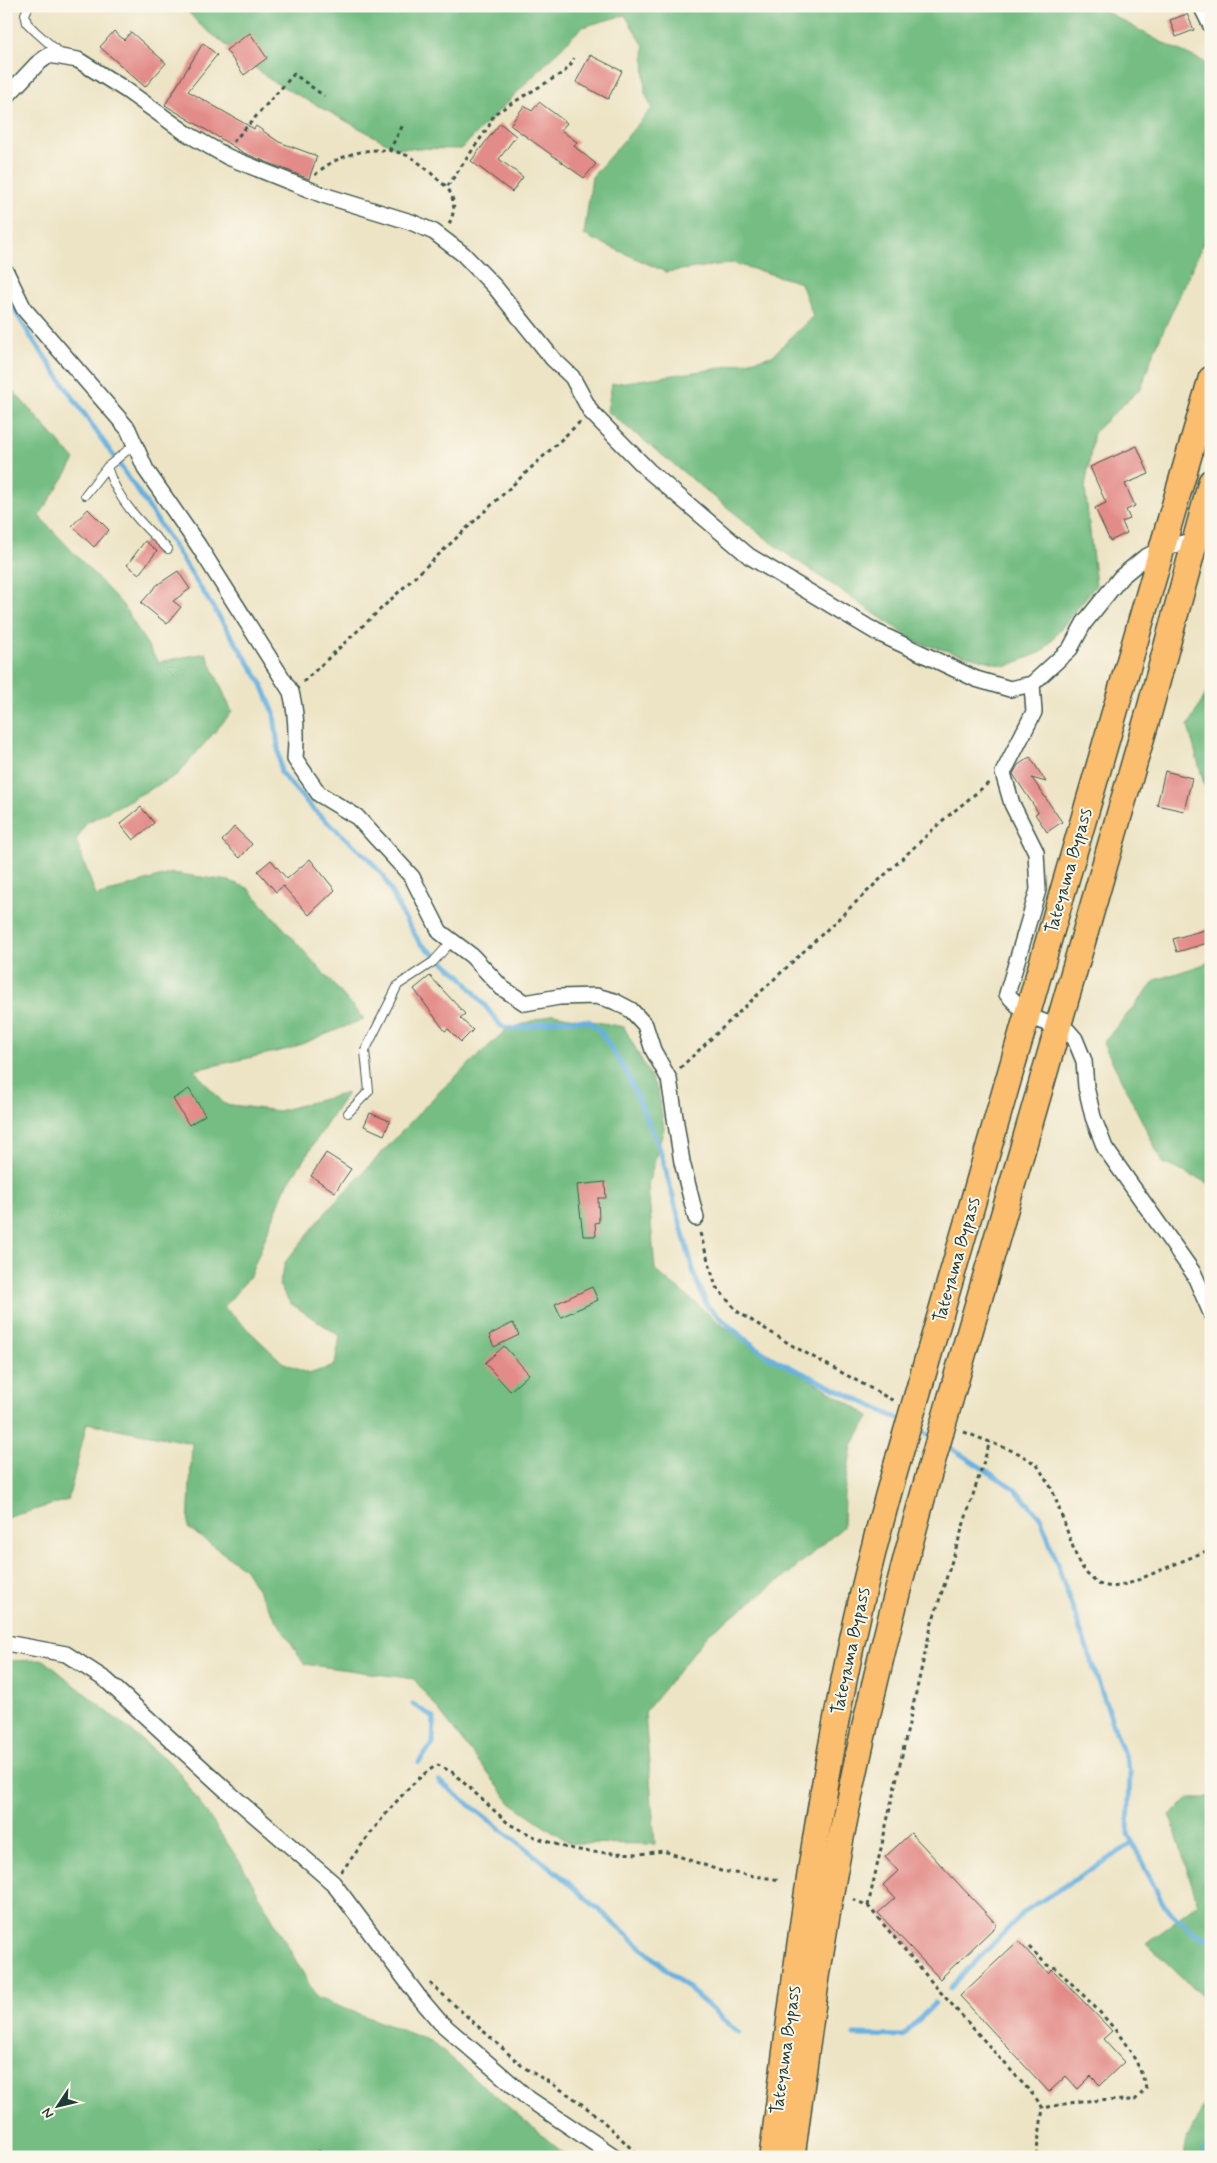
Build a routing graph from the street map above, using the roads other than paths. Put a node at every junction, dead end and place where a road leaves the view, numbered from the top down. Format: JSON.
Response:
{"nodes":[{"id":1,"x":30,"y":6,"type":"edge"},
{"id":2,"x":1201,"y":6,"type":"edge"},
{"id":3,"x":1211,"y":26,"type":"edge"},
{"id":4,"x":62,"y":56,"type":"junction"},
{"id":5,"x":6,"y":97,"type":"edge"},
{"id":6,"x":6,"y":272,"type":"edge"},
{"id":7,"x":1211,"y":379,"type":"edge"},
{"id":8,"x":130,"y":448,"type":"junction"},
{"id":9,"x":109,"y":465,"type":"junction"},
{"id":10,"x":1211,"y":482,"type":"edge"},
{"id":11,"x":85,"y":495,"type":"dead end"},
{"id":12,"x":1203,"y":537,"type":"edge"},
{"id":13,"x":1162,"y":548,"type":"junction"},
{"id":14,"x":168,"y":549,"type":"dead end"},
{"id":15,"x":1032,"y":684,"type":"junction"},
{"id":16,"x":448,"y":944,"type":"junction"},
{"id":17,"x":1028,"y":1016,"type":"junction"},
{"id":18,"x":1059,"y":1027,"type":"junction"},
{"id":19,"x":348,"y":1113,"type":"dead end"},
{"id":20,"x":696,"y":1218,"type":"road end"},
{"id":21,"x":1211,"y":1313,"type":"edge"},
{"id":22,"x":6,"y":1643,"type":"edge"},
{"id":23,"x":615,"y":2157,"type":"edge"},
{"id":24,"x":772,"y":2157,"type":"edge"},
{"id":25,"x":792,"y":2157,"type":"edge"}],
"edges":[{"from":1,"to":4,"type":"lane"},
{"from":2,"to":3,"type":"street"},
{"from":4,"to":5,"type":"street"},
{"from":4,"to":15,"type":"street"},
{"from":6,"to":8,"type":"street"},
{"from":7,"to":13,"type":"highway","name":"Tateyama Bypass"},
{"from":8,"to":9,"type":"lane"},
{"from":8,"to":16,"type":"street"},
{"from":9,"to":11,"type":"lane"},
{"from":9,"to":14,"type":"lane"},
{"from":10,"to":12,"type":"highway","name":"Tateyama Bypass"},
{"from":12,"to":13,"type":"street"},
{"from":12,"to":18,"type":"highway","name":"Tateyama Bypass"},
{"from":13,"to":15,"type":"street"},
{"from":13,"to":17,"type":"highway","name":"Tateyama Bypass"},
{"from":15,"to":17,"type":"street"},
{"from":16,"to":19,"type":"lane"},
{"from":16,"to":20,"type":"street"},
{"from":17,"to":18,"type":"street"},
{"from":17,"to":24,"type":"highway","name":"Tateyama Bypass","bridge":true},
{"from":18,"to":21,"type":"street"},
{"from":18,"to":25,"type":"highway","name":"Tateyama Bypass","bridge":true},
{"from":22,"to":23,"type":"street"}]}
